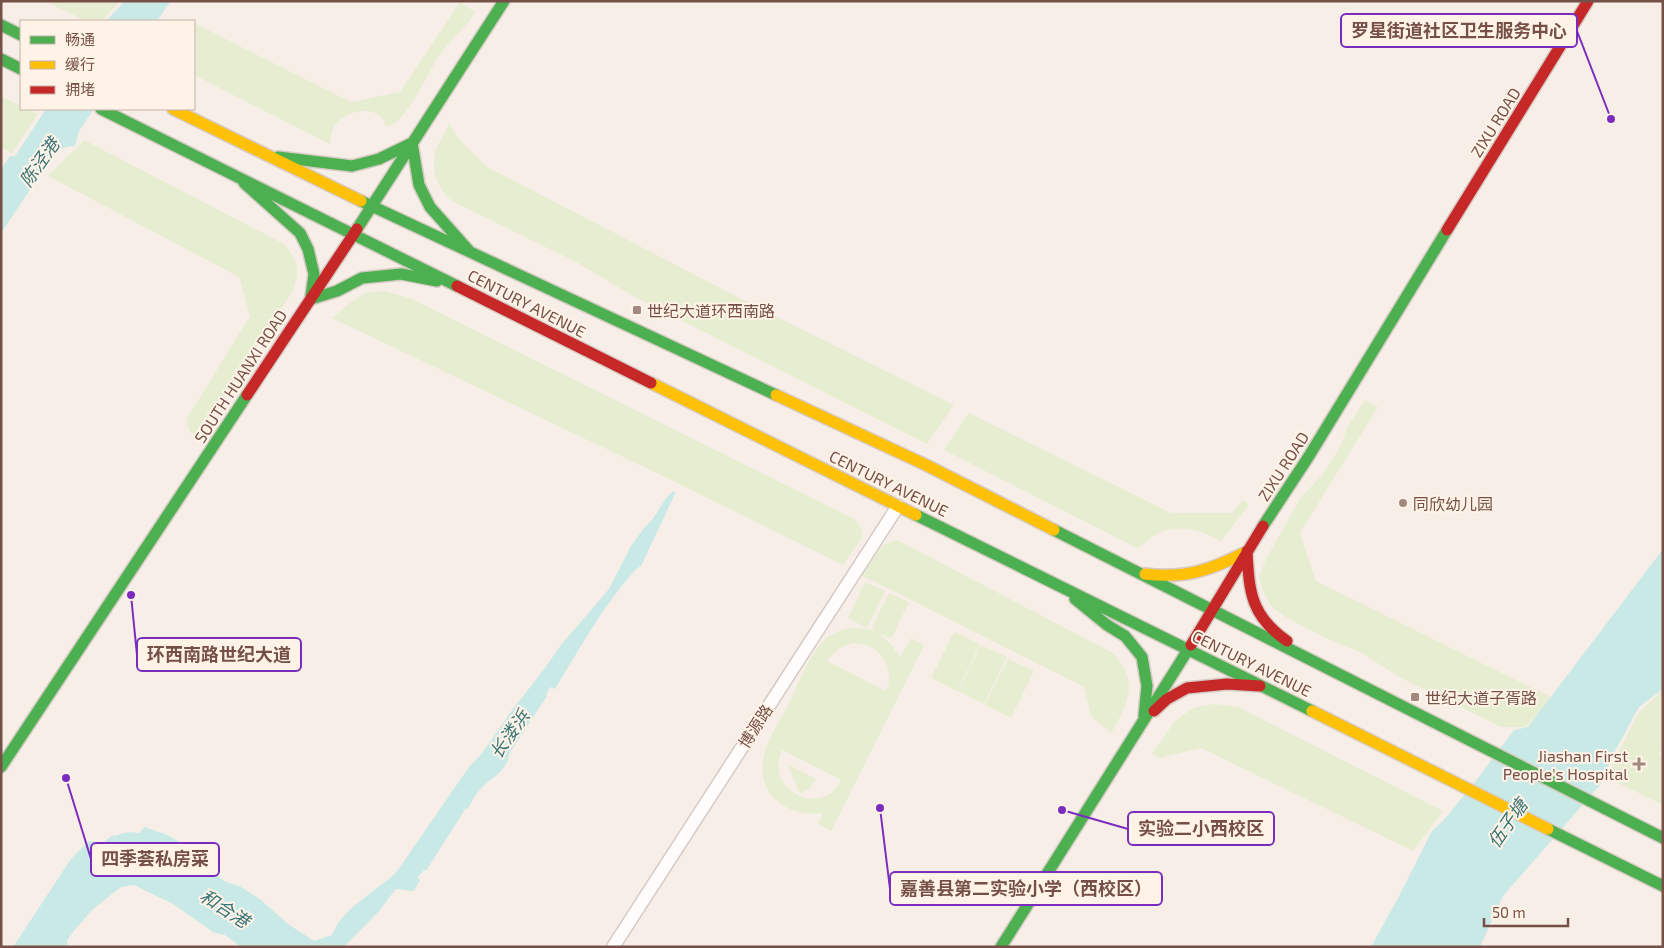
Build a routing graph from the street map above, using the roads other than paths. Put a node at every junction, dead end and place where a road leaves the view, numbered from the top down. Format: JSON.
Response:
{"nodes":[{"id":1,"x":504,"y":1,"type":"edge"},
{"id":2,"x":1588,"y":2,"type":"edge"},
{"id":3,"x":1,"y":25,"type":"edge"},
{"id":4,"x":20,"y":34,"type":"edge"},
{"id":5,"x":103,"y":110,"type":"edge"},
{"id":6,"x":175,"y":110,"type":"edge"},
{"id":7,"x":412,"y":143,"type":"junction"},
{"id":8,"x":270,"y":156,"type":"junction"},
{"id":9,"x":239,"y":177,"type":"junction"},
{"id":10,"x":371,"y":206,"type":"junction"},
{"id":11,"x":354,"y":234,"type":"junction"},
{"id":12,"x":471,"y":253,"type":"junction"},
{"id":13,"x":454,"y":285,"type":"junction"},
{"id":14,"x":311,"y":300,"type":"junction"},
{"id":15,"x":898,"y":506,"type":"junction"},
{"id":16,"x":1247,"y":551,"type":"junction"},
{"id":17,"x":1139,"y":573,"type":"junction"},
{"id":18,"x":1059,"y":586,"type":"junction"},
{"id":19,"x":1211,"y":609,"type":"junction"},
{"id":20,"x":1188,"y":650,"type":"junction"},
{"id":21,"x":1326,"y":667,"type":"junction"},
{"id":22,"x":1261,"y":686,"type":"junction"},
{"id":23,"x":1144,"y":719,"type":"junction"},
{"id":24,"x":1,"y":767,"type":"edge"},
{"id":25,"x":1663,"y":838,"type":"edge"},
{"id":26,"x":1663,"y":886,"type":"edge"},
{"id":27,"x":613,"y":947,"type":"edge"},
{"id":28,"x":1001,"y":947,"type":"edge"}],
"edges":[{"from":1,"to":7,"type":"main road","name":"SOUTH HUANXI ROAD"},
{"from":2,"to":16,"type":"main road","name":"ZIXU ROAD"},
{"from":3,"to":4,"type":"main road"},
{"from":5,"to":9,"type":"main road","name":"CENTURY AVENUE"},
{"from":6,"to":8,"type":"main road","name":"CENTURY AVENUE"},
{"from":7,"to":8,"type":"main road"},
{"from":7,"to":10,"type":"main road","name":"SOUTH HUANXI ROAD"},
{"from":7,"to":12,"type":"main road"},
{"from":8,"to":10,"type":"main road","name":"CENTURY AVENUE"},
{"from":9,"to":11,"type":"main road","name":"CENTURY AVENUE"},
{"from":9,"to":14,"type":"main road"},
{"from":10,"to":11,"type":"main road","name":"SOUTH HUANXI ROAD"},
{"from":10,"to":12,"type":"main road","name":"CENTURY AVENUE"},
{"from":11,"to":13,"type":"main road","name":"CENTURY AVENUE"},
{"from":11,"to":14,"type":"main road","name":"SOUTH HUANXI ROAD"},
{"from":12,"to":17,"type":"main road","name":"CENTURY AVENUE"},
{"from":13,"to":14,"type":"main road"},
{"from":13,"to":15,"type":"main road","name":"CENTURY AVENUE"},
{"from":14,"to":24,"type":"main road","name":"SOUTH HUANXI ROAD"},
{"from":15,"to":18,"type":"main road","name":"CENTURY AVENUE"},
{"from":15,"to":27,"type":"street","name":"博源路"},
{"from":16,"to":17,"type":"main road"},
{"from":16,"to":19,"type":"main road","name":"ZIXU ROAD"},
{"from":16,"to":21,"type":"main road"},
{"from":17,"to":19,"type":"main road","name":"CENTURY AVENUE"},
{"from":18,"to":20,"type":"main road","name":"CENTURY AVENUE"},
{"from":18,"to":23,"type":"main road"},
{"from":19,"to":20,"type":"main road","name":"ZIXU ROAD"},
{"from":19,"to":21,"type":"main road","name":"CENTURY AVENUE"},
{"from":20,"to":22,"type":"main road","name":"CENTURY AVENUE"},
{"from":20,"to":23,"type":"main road","name":"ZIXU ROAD"},
{"from":21,"to":25,"type":"main road","name":"CENTURY AVENUE"},
{"from":22,"to":23,"type":"main road"},
{"from":22,"to":26,"type":"main road","name":"CENTURY AVENUE"},
{"from":23,"to":28,"type":"main road","name":"ZIXU ROAD"}]}
